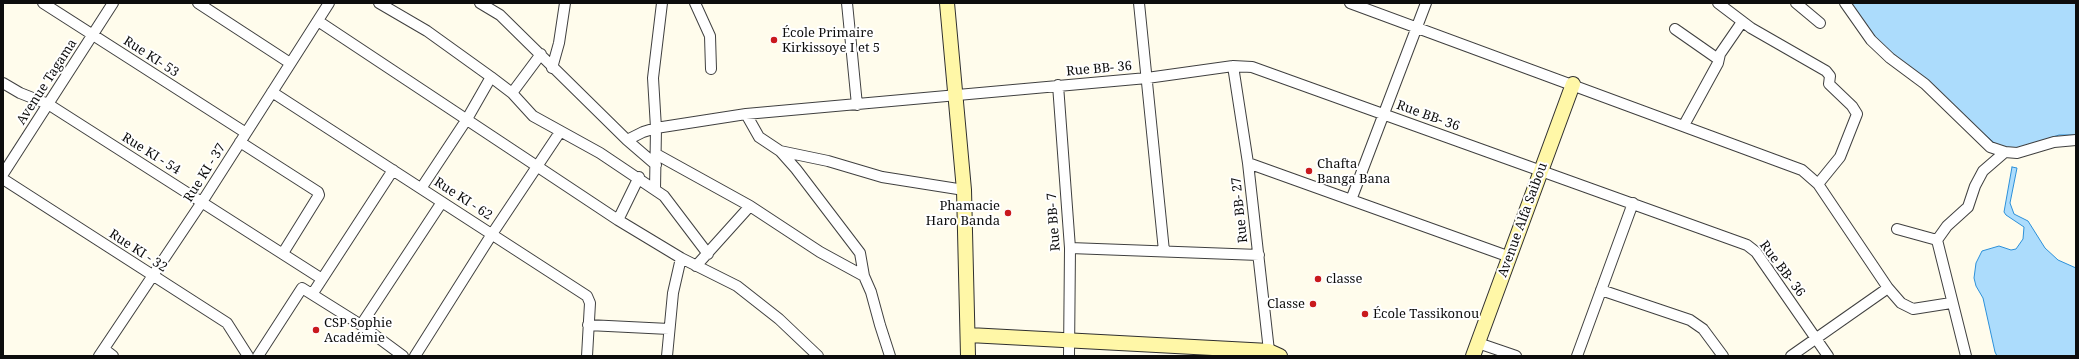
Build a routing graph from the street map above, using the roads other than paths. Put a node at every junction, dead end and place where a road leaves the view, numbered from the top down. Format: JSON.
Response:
{"nodes":[{"id":1,"x":43,"y":3,"type":"edge"},
{"id":2,"x":113,"y":3,"type":"edge"},
{"id":3,"x":198,"y":3,"type":"edge"},
{"id":4,"x":329,"y":3,"type":"edge"},
{"id":5,"x":379,"y":3,"type":"edge"},
{"id":6,"x":480,"y":3,"type":"edge"},
{"id":7,"x":565,"y":3,"type":"edge"},
{"id":8,"x":662,"y":3,"type":"edge"},
{"id":9,"x":695,"y":3,"type":"edge"},
{"id":10,"x":847,"y":3,"type":"edge"},
{"id":11,"x":950,"y":3,"type":"edge"},
{"id":12,"x":1139,"y":3,"type":"edge"},
{"id":13,"x":1350,"y":3,"type":"edge"},
{"id":14,"x":1426,"y":3,"type":"edge"},
{"id":15,"x":1718,"y":3,"type":"edge"},
{"id":16,"x":1796,"y":3,"type":"edge"},
{"id":17,"x":1845,"y":3,"type":"edge"},
{"id":18,"x":318,"y":21,"type":"junction"},
{"id":19,"x":1742,"y":22,"type":"junction"},
{"id":20,"x":1820,"y":23,"type":"dead end"},
{"id":21,"x":1417,"y":27,"type":"junction"},
{"id":22,"x":1675,"y":29,"type":"dead end"},
{"id":23,"x":93,"y":35,"type":"junction"},
{"id":24,"x":541,"y":54,"type":"junction"},
{"id":25,"x":1718,"y":59,"type":"junction"},
{"id":26,"x":290,"y":63,"type":"junction"},
{"id":27,"x":1233,"y":66,"type":"junction"},
{"id":28,"x":552,"y":68,"type":"junction"},
{"id":29,"x":711,"y":69,"type":"dead end"},
{"id":30,"x":491,"y":77,"type":"junction"},
{"id":31,"x":1147,"y":78,"type":"junction"},
{"id":32,"x":3,"y":83,"type":"edge"},
{"id":33,"x":1573,"y":84,"type":"junction"},
{"id":34,"x":1058,"y":86,"type":"junction"},
{"id":35,"x":272,"y":92,"type":"junction"},
{"id":36,"x":512,"y":92,"type":"junction"},
{"id":37,"x":955,"y":96,"type":"junction"},
{"id":38,"x":48,"y":104,"type":"junction"},
{"id":39,"x":857,"y":105,"type":"junction"},
{"id":40,"x":746,"y":114,"type":"junction"},
{"id":41,"x":1383,"y":114,"type":"junction"},
{"id":42,"x":467,"y":119,"type":"junction"},
{"id":43,"x":1684,"y":125,"type":"junction"},
{"id":44,"x":656,"y":128,"type":"junction"},
{"id":45,"x":560,"y":132,"type":"junction"},
{"id":46,"x":246,"y":133,"type":"junction"},
{"id":47,"x":627,"y":140,"type":"junction"},
{"id":48,"x":2076,"y":140,"type":"edge"},
{"id":49,"x":240,"y":142,"type":"junction"},
{"id":50,"x":780,"y":150,"type":"junction"},
{"id":51,"x":2005,"y":152,"type":"junction"},
{"id":52,"x":656,"y":154,"type":"junction"},
{"id":53,"x":1248,"y":163,"type":"junction"},
{"id":54,"x":656,"y":165,"type":"junction"},
{"id":55,"x":538,"y":167,"type":"junction"},
{"id":56,"x":393,"y":170,"type":"junction"},
{"id":57,"x":1541,"y":171,"type":"junction"},
{"id":58,"x":3,"y":174,"type":"edge"},
{"id":59,"x":639,"y":178,"type":"junction"},
{"id":60,"x":3,"y":179,"type":"edge"},
{"id":61,"x":1818,"y":184,"type":"junction"},
{"id":62,"x":422,"y":187,"type":"junction"},
{"id":63,"x":655,"y":190,"type":"junction"},
{"id":64,"x":964,"y":190,"type":"junction"},
{"id":65,"x":1351,"y":200,"type":"junction"},
{"id":66,"x":202,"y":202,"type":"junction"},
{"id":67,"x":442,"y":202,"type":"junction"},
{"id":68,"x":1633,"y":203,"type":"junction"},
{"id":69,"x":750,"y":206,"type":"junction"},
{"id":70,"x":618,"y":220,"type":"junction"},
{"id":71,"x":1897,"y":229,"type":"dead end"},
{"id":72,"x":492,"y":234,"type":"junction"},
{"id":73,"x":1936,"y":240,"type":"junction"},
{"id":74,"x":1070,"y":248,"type":"junction"},
{"id":75,"x":1164,"y":252,"type":"junction"},
{"id":76,"x":283,"y":253,"type":"junction"},
{"id":77,"x":708,"y":254,"type":"junction"},
{"id":78,"x":1258,"y":255,"type":"junction"},
{"id":79,"x":1510,"y":257,"type":"junction"},
{"id":80,"x":681,"y":258,"type":"junction"},
{"id":81,"x":696,"y":266,"type":"junction"},
{"id":82,"x":153,"y":276,"type":"junction"},
{"id":83,"x":864,"y":276,"type":"junction"},
{"id":84,"x":322,"y":279,"type":"junction"},
{"id":85,"x":1888,"y":288,"type":"junction"},
{"id":86,"x":1601,"y":290,"type":"junction"},
{"id":87,"x":313,"y":293,"type":"junction"},
{"id":88,"x":1951,"y":303,"type":"junction"},
{"id":89,"x":361,"y":325,"type":"junction"},
{"id":90,"x":588,"y":325,"type":"junction"},
{"id":91,"x":669,"y":329,"type":"junction"},
{"id":92,"x":969,"y":335,"type":"junction"},
{"id":93,"x":1816,"y":339,"type":"junction"},
{"id":94,"x":1070,"y":341,"type":"junction"},
{"id":95,"x":1476,"y":350,"type":"edge"},
{"id":96,"x":1164,"y":351,"type":"edge"},
{"id":97,"x":102,"y":352,"type":"edge"},
{"id":98,"x":1274,"y":354,"type":"edge"},
{"id":99,"x":815,"y":355,"type":"edge"},
{"id":100,"x":113,"y":356,"type":"edge"},
{"id":101,"x":248,"y":356,"type":"edge"},
{"id":102,"x":258,"y":356,"type":"edge"},
{"id":103,"x":403,"y":356,"type":"edge"},
{"id":104,"x":415,"y":356,"type":"edge"},
{"id":105,"x":586,"y":356,"type":"edge"},
{"id":106,"x":667,"y":356,"type":"edge"},
{"id":107,"x":890,"y":356,"type":"edge"},
{"id":108,"x":968,"y":356,"type":"edge"},
{"id":109,"x":1069,"y":356,"type":"edge"},
{"id":110,"x":1516,"y":356,"type":"edge"},
{"id":111,"x":1577,"y":356,"type":"edge"},
{"id":112,"x":1722,"y":356,"type":"edge"},
{"id":113,"x":1791,"y":356,"type":"edge"},
{"id":114,"x":1828,"y":356,"type":"edge"},
{"id":115,"x":1966,"y":356,"type":"edge"}],
"edges":[{"from":1,"to":23,"type":"street","name":"Rue KI- 53"},
{"from":2,"to":23,"type":"street","name":"Avenue Tagama"},
{"from":3,"to":26,"type":"street"},
{"from":4,"to":18,"type":"street","name":"Rue KI - 37"},
{"from":5,"to":30,"type":"street"},
{"from":6,"to":24,"type":"street"},
{"from":7,"to":28,"type":"street"},
{"from":8,"to":44,"type":"street"},
{"from":9,"to":29,"type":"street"},
{"from":10,"to":39,"type":"street"},
{"from":11,"to":37,"type":"street"},
{"from":12,"to":31,"type":"street"},
{"from":13,"to":21,"type":"street"},
{"from":14,"to":21,"type":"street"},
{"from":15,"to":19,"type":"street"},
{"from":16,"to":20,"type":"street"},
{"from":17,"to":51,"type":"street"},
{"from":18,"to":26,"type":"street","name":"Rue KI - 37"},
{"from":18,"to":42,"type":"street"},
{"from":19,"to":25,"type":"street"},
{"from":19,"to":61,"type":"street"},
{"from":21,"to":33,"type":"street"},
{"from":21,"to":41,"type":"street"},
{"from":22,"to":25,"type":"street"},
{"from":23,"to":38,"type":"street","name":"Avenue Tagama"},
{"from":23,"to":46,"type":"street","name":"Rue KI- 53"},
{"from":24,"to":28,"type":"street"},
{"from":24,"to":36,"type":"street"},
{"from":25,"to":43,"type":"street"},
{"from":26,"to":35,"type":"street","name":"Rue KI - 37"},
{"from":27,"to":31,"type":"street","name":"Rue BB- 36"},
{"from":27,"to":41,"type":"street","name":"Rue BB- 36"},
{"from":27,"to":53,"type":"street","name":"Rue BB- 27"},
{"from":28,"to":47,"type":"street"},
{"from":30,"to":36,"type":"street"},
{"from":30,"to":42,"type":"street"},
{"from":31,"to":34,"type":"street","name":"Rue BB- 36"},
{"from":31,"to":75,"type":"street"},
{"from":32,"to":38,"type":"street","name":"Rue KI - 54"},
{"from":33,"to":43,"type":"street"},
{"from":33,"to":57,"type":"street","name":"Avenue Alfa Saibou"},
{"from":34,"to":37,"type":"street","name":"Rue BB- 36"},
{"from":34,"to":74,"type":"street","name":"Rue BB- 7"},
{"from":35,"to":46,"type":"street","name":"Rue KI - 37"},
{"from":35,"to":56,"type":"street","name":"Rue KI - 62"},
{"from":36,"to":45,"type":"street"},
{"from":37,"to":39,"type":"street","name":"Rue BB- 36"},
{"from":37,"to":64,"type":"street"},
{"from":38,"to":58,"type":"street","name":"Avenue Tagama"},
{"from":38,"to":66,"type":"street","name":"Rue KI - 54"},
{"from":39,"to":40,"type":"street","name":"Rue BB- 36"},
{"from":40,"to":44,"type":"street","name":"Rue BB- 36"},
{"from":40,"to":50,"type":"street"},
{"from":41,"to":57,"type":"street","name":"Rue BB- 36"},
{"from":41,"to":65,"type":"street"},
{"from":42,"to":55,"type":"street"},
{"from":42,"to":62,"type":"street"},
{"from":43,"to":61,"type":"street"},
{"from":44,"to":47,"type":"street","name":"Rue BB- 36"},
{"from":44,"to":52,"type":"street"},
{"from":45,"to":55,"type":"street"},
{"from":45,"to":59,"type":"street"},
{"from":46,"to":49,"type":"street","name":"Rue KI - 37"},
{"from":47,"to":54,"type":"street"},
{"from":48,"to":51,"type":"street"},
{"from":49,"to":66,"type":"street","name":"Rue KI - 37"},
{"from":49,"to":76,"type":"street"},
{"from":50,"to":64,"type":"street"},
{"from":50,"to":83,"type":"street"},
{"from":51,"to":73,"type":"street"},
{"from":52,"to":54,"type":"street"},
{"from":52,"to":69,"type":"street"},
{"from":53,"to":65,"type":"street"},
{"from":53,"to":78,"type":"street","name":"Rue BB- 27"},
{"from":54,"to":63,"type":"street"},
{"from":55,"to":70,"type":"street"},
{"from":55,"to":72,"type":"street"},
{"from":56,"to":62,"type":"street","name":"Rue KI - 62"},
{"from":56,"to":84,"type":"street"},
{"from":57,"to":68,"type":"street","name":"Rue BB- 36"},
{"from":57,"to":79,"type":"street","name":"Avenue Alfa Saibou"},
{"from":59,"to":63,"type":"street"},
{"from":59,"to":70,"type":"street"},
{"from":60,"to":82,"type":"street","name":"Rue KI - 32"},
{"from":61,"to":85,"type":"street"},
{"from":62,"to":67,"type":"street","name":"Rue KI - 62"},
{"from":63,"to":77,"type":"street"},
{"from":64,"to":92,"type":"street"},
{"from":65,"to":79,"type":"street"},
{"from":66,"to":76,"type":"street","name":"Rue KI - 54"},
{"from":66,"to":82,"type":"street","name":"Rue KI - 37"},
{"from":67,"to":72,"type":"street","name":"Rue KI - 62"},
{"from":67,"to":89,"type":"street"},
{"from":68,"to":86,"type":"street"},
{"from":68,"to":93,"type":"street","name":"Rue BB- 36"},
{"from":69,"to":77,"type":"street"},
{"from":69,"to":83,"type":"street"},
{"from":70,"to":80,"type":"street"},
{"from":71,"to":73,"type":"street"},
{"from":72,"to":90,"type":"street","name":"Rue KI - 62"},
{"from":72,"to":104,"type":"street"},
{"from":73,"to":88,"type":"street"},
{"from":74,"to":75,"type":"street"},
{"from":74,"to":94,"type":"street","name":"Rue BB- 7"},
{"from":75,"to":78,"type":"street"},
{"from":76,"to":84,"type":"street","name":"Rue KI - 54"},
{"from":77,"to":81,"type":"street"},
{"from":78,"to":98,"type":"street","name":"Rue BB- 27"},
{"from":79,"to":95,"type":"street","name":"Avenue Alfa Saibou"},
{"from":80,"to":81,"type":"street"},
{"from":80,"to":91,"type":"street"},
{"from":81,"to":99,"type":"street"},
{"from":82,"to":97,"type":"street","name":"Rue KI - 37"},
{"from":82,"to":101,"type":"street","name":"Rue KI - 32"},
{"from":83,"to":107,"type":"street"},
{"from":84,"to":87,"type":"street"},
{"from":85,"to":88,"type":"street"},
{"from":85,"to":93,"type":"street"},
{"from":86,"to":111,"type":"street"},
{"from":86,"to":112,"type":"street"},
{"from":87,"to":89,"type":"street"},
{"from":87,"to":102,"type":"street"},
{"from":88,"to":115,"type":"street"},
{"from":89,"to":103,"type":"street"},
{"from":90,"to":91,"type":"street"},
{"from":90,"to":105,"type":"street","name":"Rue KI - 62"},
{"from":91,"to":106,"type":"street"},
{"from":92,"to":94,"type":"street"},
{"from":92,"to":108,"type":"street"},
{"from":93,"to":113,"type":"street"},
{"from":93,"to":114,"type":"street","name":"Rue BB- 36"},
{"from":94,"to":96,"type":"street"},
{"from":94,"to":109,"type":"street","name":"Rue BB- 7"},
{"from":95,"to":110,"type":"street"},
{"from":96,"to":98,"type":"street"},
{"from":97,"to":100,"type":"street"}]}
